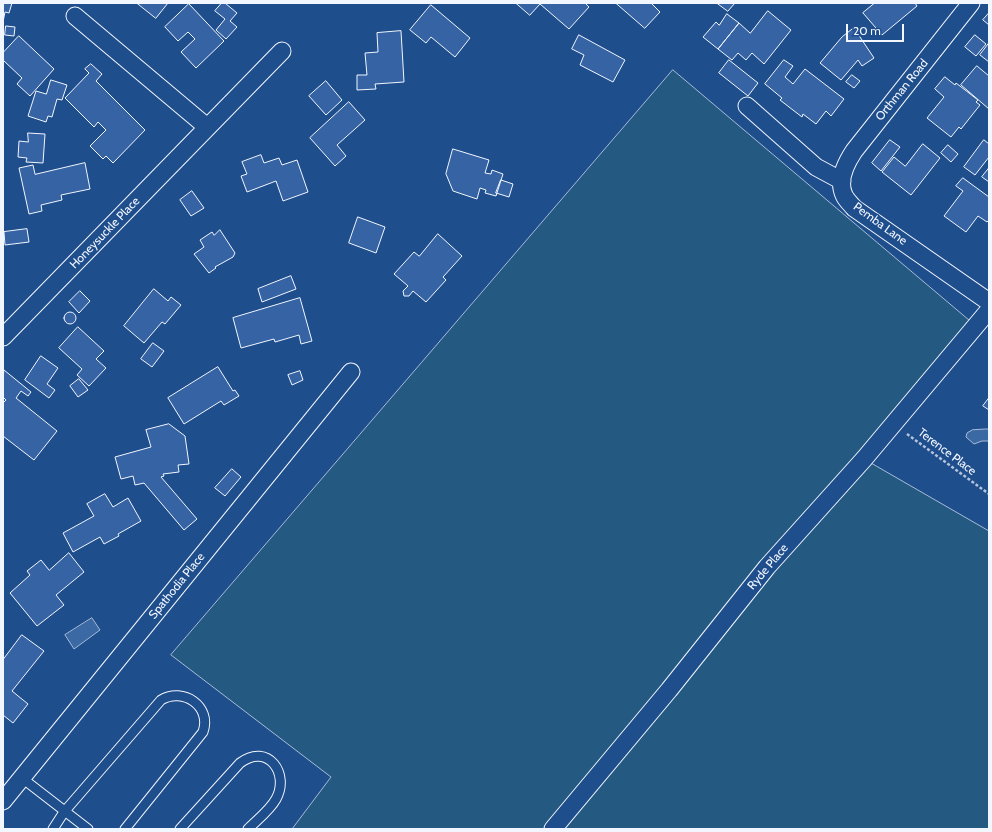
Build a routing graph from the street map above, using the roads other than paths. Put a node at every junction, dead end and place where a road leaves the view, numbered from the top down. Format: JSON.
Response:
{"nodes":[{"id":1,"x":971,"y":3,"type":"edge"},
{"id":2,"x":75,"y":16,"type":"dead end"},
{"id":3,"x":282,"y":51,"type":"dead end"},
{"id":4,"x":747,"y":106,"type":"dead end"},
{"id":5,"x":207,"y":128,"type":"junction"},
{"id":6,"x":842,"y":182,"type":"junction"},
{"id":7,"x":989,"y":302,"type":"edge"},
{"id":8,"x":989,"y":310,"type":"edge"},
{"id":9,"x":3,"y":337,"type":"edge"},
{"id":10,"x":351,"y":372,"type":"dead end"},
{"id":11,"x":22,"y":778,"type":"junction"},
{"id":12,"x":3,"y":801,"type":"edge"},
{"id":13,"x":64,"y":812,"type":"junction"},
{"id":14,"x":53,"y":829,"type":"edge"},
{"id":15,"x":88,"y":829,"type":"edge"},
{"id":16,"x":125,"y":829,"type":"edge"},
{"id":17,"x":180,"y":829,"type":"edge"},
{"id":18,"x":248,"y":829,"type":"edge"},
{"id":19,"x":553,"y":829,"type":"edge"}],
"edges":[{"from":1,"to":6,"type":"street","name":"Orthman Road"},
{"from":2,"to":5,"type":"street"},
{"from":3,"to":5,"type":"street","name":"Honeysuckle Place"},
{"from":4,"to":6,"type":"street"},
{"from":5,"to":9,"type":"street","name":"Honeysuckle Place"},
{"from":6,"to":7,"type":"street","name":"Pemba Lane"},
{"from":8,"to":19,"type":"street","name":"Ryde Place"},
{"from":10,"to":11,"type":"street","name":"Spathodia Place"},
{"from":11,"to":12,"type":"street","name":"Spathodia Place"},
{"from":11,"to":13,"type":"lane"},
{"from":13,"to":14,"type":"lane"},
{"from":13,"to":15,"type":"lane"},
{"from":13,"to":16,"type":"lane"},
{"from":17,"to":18,"type":"lane"}]}
